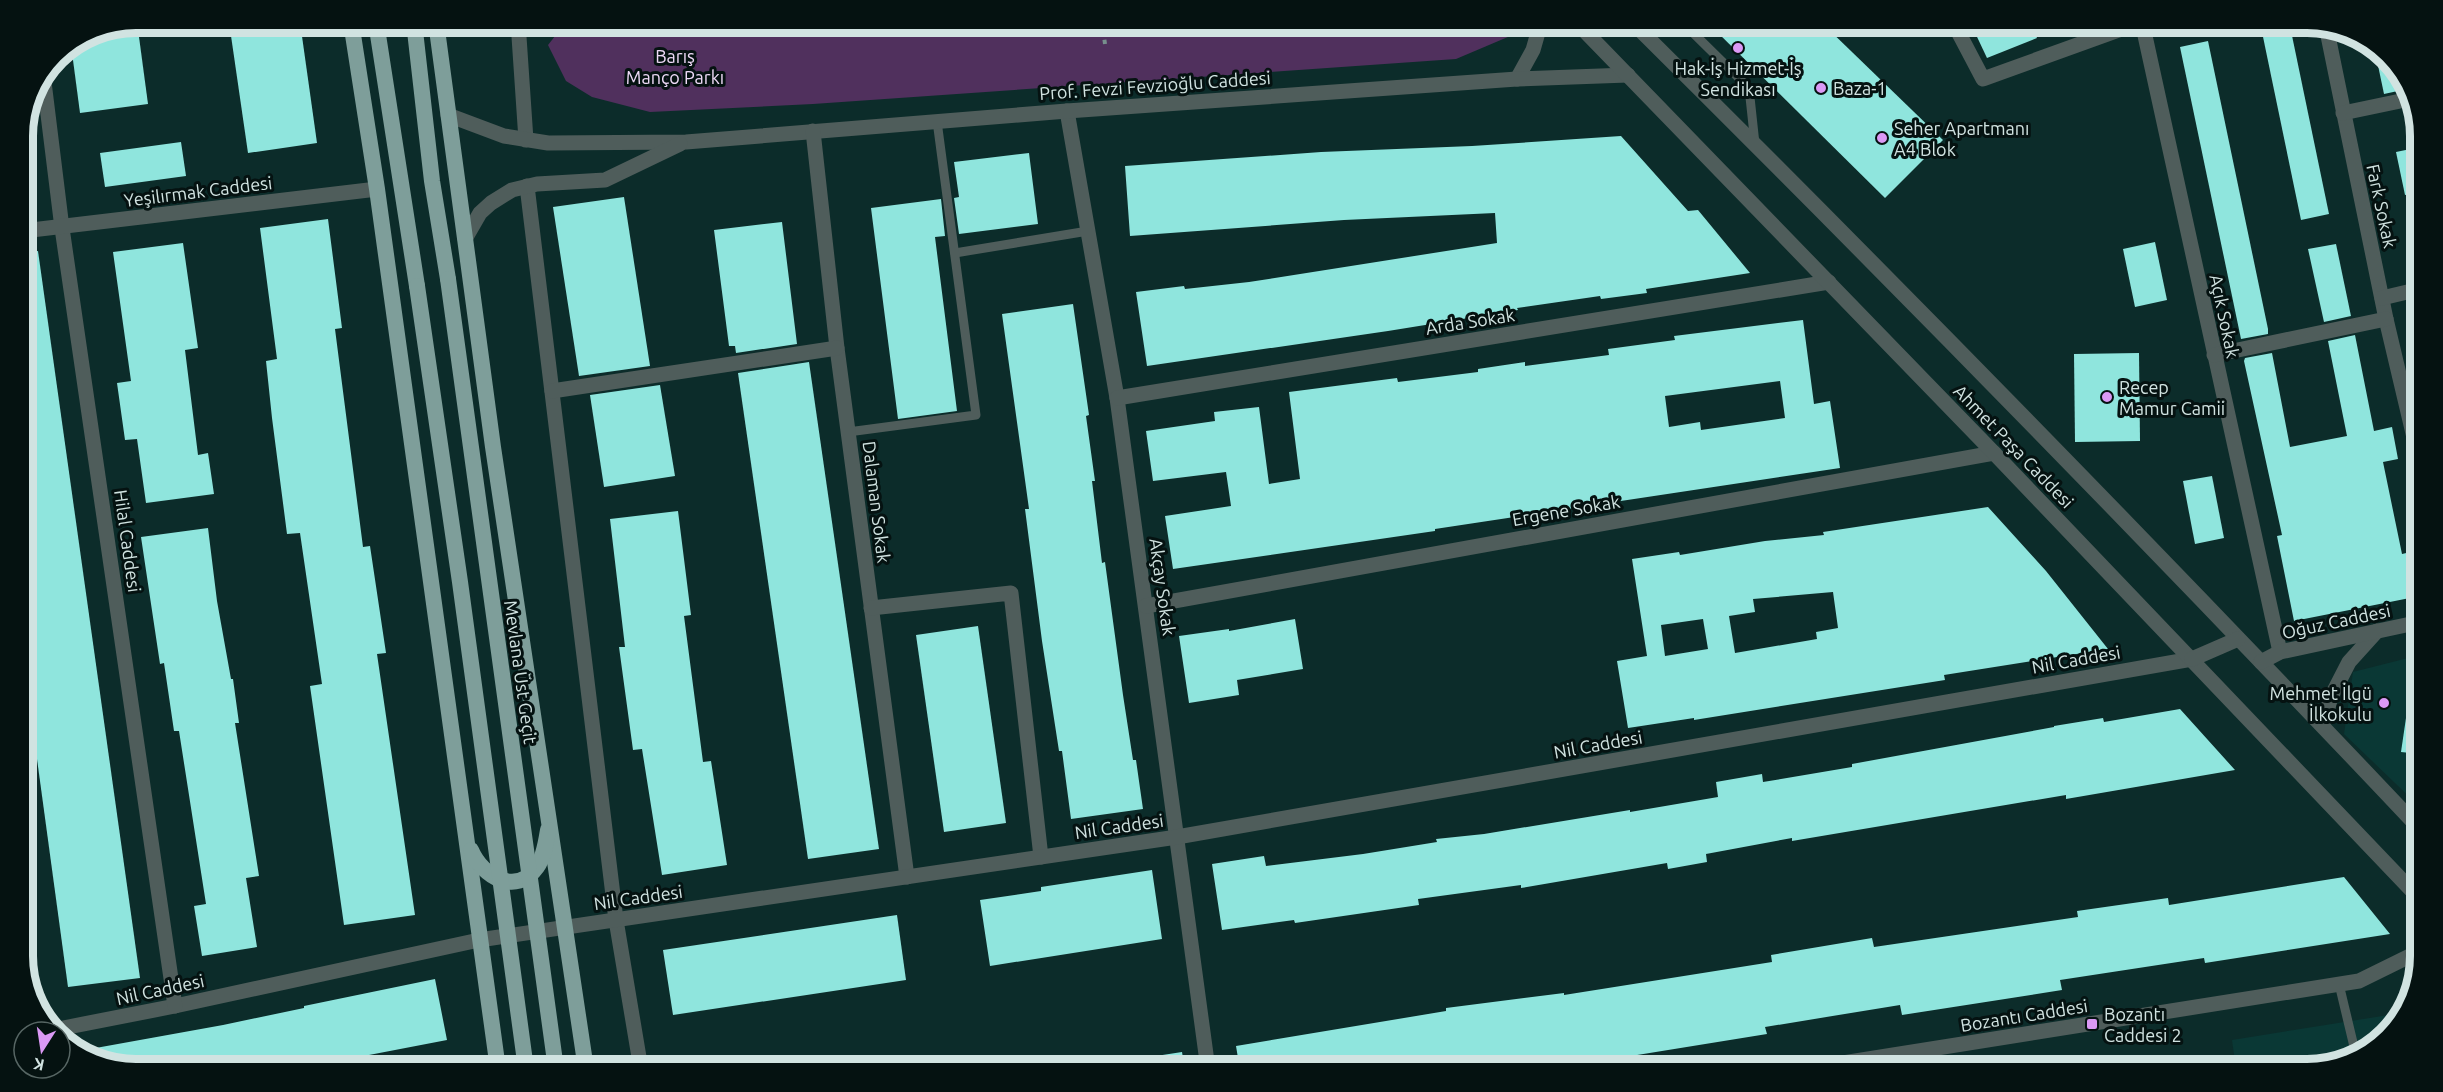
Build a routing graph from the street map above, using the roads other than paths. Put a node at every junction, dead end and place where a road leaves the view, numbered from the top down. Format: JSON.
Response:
{"nodes":[{"id":1,"x":353,"y":33,"type":"edge"},
{"id":2,"x":378,"y":33,"type":"edge"},
{"id":3,"x":415,"y":33,"type":"edge"},
{"id":4,"x":437,"y":33,"type":"edge"},
{"id":5,"x":519,"y":33,"type":"edge"},
{"id":6,"x":1538,"y":33,"type":"edge"},
{"id":7,"x":1587,"y":33,"type":"edge"},
{"id":8,"x":1643,"y":33,"type":"edge"},
{"id":9,"x":1693,"y":33,"type":"edge"},
{"id":10,"x":1959,"y":33,"type":"edge"},
{"id":11,"x":2111,"y":33,"type":"edge"},
{"id":12,"x":2144,"y":33,"type":"edge"},
{"id":13,"x":2327,"y":35,"type":"edge"},
{"id":14,"x":1628,"y":75,"type":"junction"},
{"id":15,"x":1517,"y":79,"type":"junction"},
{"id":16,"x":45,"y":89,"type":"edge"},
{"id":17,"x":2404,"y":100,"type":"edge"},
{"id":18,"x":1067,"y":111,"type":"junction"},
{"id":19,"x":2343,"y":113,"type":"junction"},
{"id":20,"x":448,"y":115,"type":"junction"},
{"id":21,"x":937,"y":121,"type":"junction"},
{"id":22,"x":813,"y":131,"type":"junction"},
{"id":23,"x":526,"y":140,"type":"junction"},
{"id":24,"x":686,"y":142,"type":"junction"},
{"id":25,"x":1755,"y":144,"type":"junction"},
{"id":26,"x":526,"y":186,"type":"junction"},
{"id":27,"x":377,"y":189,"type":"junction"},
{"id":28,"x":62,"y":228,"type":"junction"},
{"id":29,"x":33,"y":230,"type":"edge"},
{"id":30,"x":1088,"y":231,"type":"junction"},
{"id":31,"x":465,"y":239,"type":"junction"},
{"id":32,"x":955,"y":253,"type":"junction"},
{"id":33,"x":1829,"y":282,"type":"junction"},
{"id":34,"x":2410,"y":291,"type":"edge"},
{"id":35,"x":2382,"y":298,"type":"junction"},
{"id":36,"x":2386,"y":319,"type":"junction"},
{"id":37,"x":837,"y":348,"type":"junction"},
{"id":38,"x":2214,"y":355,"type":"junction"},
{"id":39,"x":552,"y":391,"type":"junction"},
{"id":40,"x":1117,"y":398,"type":"junction"},
{"id":41,"x":2410,"y":421,"type":"edge"},
{"id":42,"x":848,"y":432,"type":"junction"},
{"id":43,"x":1994,"y":453,"type":"junction"},
{"id":44,"x":1146,"y":606,"type":"junction"},
{"id":45,"x":872,"y":608,"type":"junction"},
{"id":46,"x":2410,"y":624,"type":"edge"},
{"id":47,"x":2377,"y":631,"type":"junction"},
{"id":48,"x":2238,"y":639,"type":"junction"},
{"id":49,"x":2280,"y":652,"type":"junction"},
{"id":50,"x":2192,"y":659,"type":"junction"},
{"id":51,"x":2261,"y":662,"type":"junction"},
{"id":52,"x":2323,"y":725,"type":"junction"},
{"id":53,"x":2410,"y":818,"type":"edge"},
{"id":54,"x":550,"y":823,"type":"junction"},
{"id":55,"x":1177,"y":837,"type":"junction"},
{"id":56,"x":465,"y":838,"type":"junction"},
{"id":57,"x":1041,"y":857,"type":"junction"},
{"id":58,"x":907,"y":877,"type":"junction"},
{"id":59,"x":2410,"y":887,"type":"edge"},
{"id":60,"x":616,"y":920,"type":"junction"},
{"id":61,"x":566,"y":927,"type":"junction"},
{"id":62,"x":479,"y":939,"type":"junction"},
{"id":63,"x":2410,"y":956,"type":"edge"},
{"id":64,"x":2339,"y":984,"type":"junction"},
{"id":65,"x":175,"y":1006,"type":"junction"},
{"id":66,"x":72,"y":1026,"type":"edge"},
{"id":67,"x":2354,"y":1047,"type":"edge"},
{"id":68,"x":496,"y":1059,"type":"edge"},
{"id":69,"x":525,"y":1059,"type":"edge"},
{"id":70,"x":554,"y":1059,"type":"edge"},
{"id":71,"x":584,"y":1059,"type":"edge"},
{"id":72,"x":639,"y":1059,"type":"edge"},
{"id":73,"x":1207,"y":1059,"type":"edge"},
{"id":74,"x":1873,"y":1059,"type":"edge"}],
"edges":[{"from":1,"to":27,"type":"highway"},
{"from":2,"to":69,"type":"highway","bridge":true},
{"from":3,"to":70,"type":"highway","name":"Mevlana Üst Geçit","bridge":true},
{"from":4,"to":20,"type":"highway"},
{"from":5,"to":23,"type":"street"},
{"from":6,"to":15,"type":"street"},
{"from":7,"to":14,"type":"street","name":"Ahmet Paşa Caddesi"},
{"from":8,"to":25,"type":"street","name":"Ahmet Paşa Caddesi"},
{"from":9,"to":25,"type":"lane"},
{"from":10,"to":11,"type":"street"},
{"from":12,"to":38,"type":"street","name":"Açık Sokak"},
{"from":13,"to":19,"type":"street","name":"Fark Sokak"},
{"from":14,"to":15,"type":"street","name":"Prof. Fevzi Fevzioğlu Caddesi"},
{"from":14,"to":33,"type":"street","name":"Ahmet Paşa Caddesi"},
{"from":15,"to":18,"type":"street","name":"Prof. Fevzi Fevzioğlu Caddesi"},
{"from":16,"to":28,"type":"street","name":"Hilal Caddesi"},
{"from":17,"to":19,"type":"street"},
{"from":18,"to":21,"type":"street","name":"Prof. Fevzi Fevzioğlu Caddesi"},
{"from":18,"to":30,"type":"street","name":"Akçay Sokak"},
{"from":19,"to":35,"type":"street","name":"Fark Sokak"},
{"from":20,"to":23,"type":"street","name":"Prof. Fevzi Fevzioğlu Caddesi"},
{"from":20,"to":31,"type":"highway"},
{"from":21,"to":22,"type":"street","name":"Prof. Fevzi Fevzioğlu Caddesi"},
{"from":21,"to":32,"type":"lane"},
{"from":22,"to":24,"type":"street","name":"Prof. Fevzi Fevzioğlu Caddesi"},
{"from":22,"to":37,"type":"street","name":"Dalaman Sokak"},
{"from":23,"to":24,"type":"street","name":"Prof. Fevzi Fevzioğlu Caddesi"},
{"from":24,"to":26,"type":"street"},
{"from":25,"to":48,"type":"street","name":"Ahmet Paşa Caddesi"},
{"from":26,"to":31,"type":"street"},
{"from":26,"to":39,"type":"street"},
{"from":27,"to":28,"type":"street","name":"Yeşilırmak Caddesi"},
{"from":27,"to":56,"type":"highway"},
{"from":28,"to":29,"type":"street","name":"Yeşilırmak Caddesi"},
{"from":28,"to":65,"type":"street","name":"Hilal Caddesi"},
{"from":30,"to":32,"type":"lane"},
{"from":30,"to":40,"type":"street","name":"Akçay Sokak"},
{"from":31,"to":54,"type":"highway"},
{"from":32,"to":42,"type":"lane"},
{"from":33,"to":40,"type":"street","name":"Arda Sokak"},
{"from":33,"to":43,"type":"street","name":"Ahmet Paşa Caddesi"},
{"from":34,"to":35,"type":"street"},
{"from":35,"to":36,"type":"street","name":"Fark Sokak"},
{"from":36,"to":38,"type":"street"},
{"from":36,"to":41,"type":"street","name":"Fark Sokak"},
{"from":37,"to":39,"type":"street"},
{"from":37,"to":42,"type":"street","name":"Dalaman Sokak"},
{"from":38,"to":49,"type":"street","name":"Açık Sokak"},
{"from":39,"to":60,"type":"street"},
{"from":40,"to":44,"type":"street","name":"Akçay Sokak"},
{"from":42,"to":45,"type":"street","name":"Dalaman Sokak"},
{"from":43,"to":44,"type":"street","name":"Ergene Sokak"},
{"from":43,"to":50,"type":"street","name":"Ahmet Paşa Caddesi"},
{"from":44,"to":55,"type":"street","name":"Akçay Sokak"},
{"from":45,"to":57,"type":"street"},
{"from":45,"to":58,"type":"street","name":"Dalaman Sokak"},
{"from":46,"to":47,"type":"street","name":"Oğuz Caddesi"},
{"from":47,"to":49,"type":"street","name":"Oğuz Caddesi"},
{"from":47,"to":52,"type":"street"},
{"from":48,"to":50,"type":"street","name":"Nil Caddesi"},
{"from":48,"to":51,"type":"street","name":"Ahmet Paşa Caddesi"},
{"from":49,"to":51,"type":"street","name":"Oğuz Caddesi"},
{"from":50,"to":55,"type":"street","name":"Nil Caddesi"},
{"from":50,"to":59,"type":"street","name":"Ahmet Paşa Caddesi"},
{"from":51,"to":52,"type":"street","name":"Ahmet Paşa Caddesi"},
{"from":52,"to":53,"type":"street","name":"Ahmet Paşa Caddesi"},
{"from":54,"to":56,"type":"highway"},
{"from":54,"to":61,"type":"highway"},
{"from":55,"to":57,"type":"street","name":"Nil Caddesi"},
{"from":55,"to":73,"type":"street","name":"Akçay Sokak"},
{"from":56,"to":62,"type":"highway"},
{"from":57,"to":58,"type":"street","name":"Nil Caddesi"},
{"from":58,"to":60,"type":"street","name":"Nil Caddesi"},
{"from":60,"to":61,"type":"street","name":"Nil Caddesi"},
{"from":60,"to":72,"type":"street"},
{"from":61,"to":62,"type":"street","name":"Nil Caddesi"},
{"from":61,"to":71,"type":"highway"},
{"from":62,"to":65,"type":"street","name":"Nil Caddesi"},
{"from":62,"to":68,"type":"highway"},
{"from":63,"to":64,"type":"street","name":"Bozantı Caddesi"},
{"from":64,"to":67,"type":"lane"},
{"from":64,"to":74,"type":"street","name":"Bozantı Caddesi"},
{"from":65,"to":66,"type":"street","name":"Nil Caddesi"}]}
